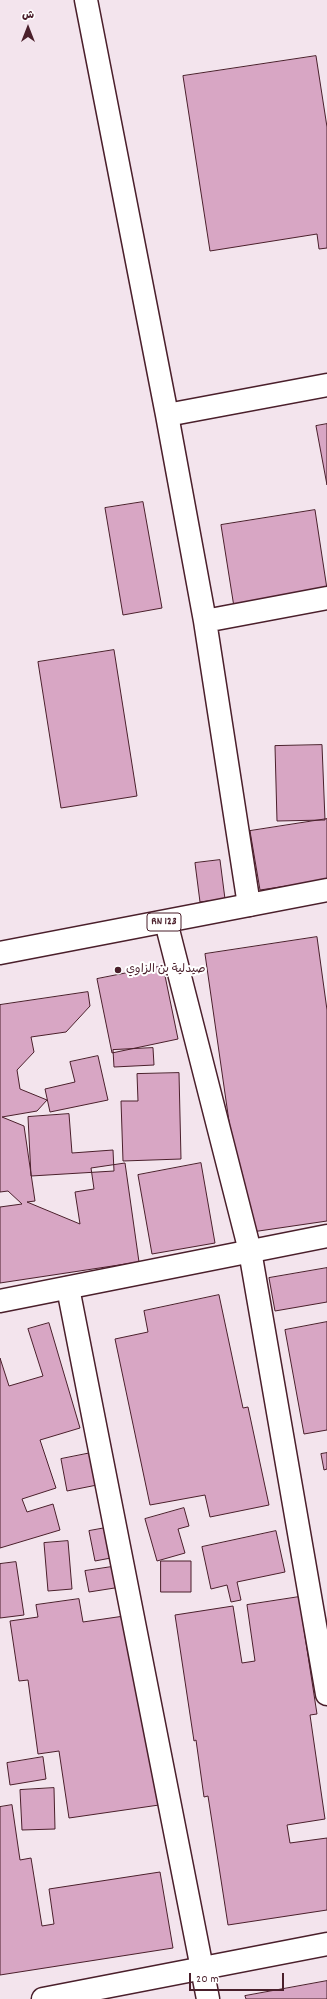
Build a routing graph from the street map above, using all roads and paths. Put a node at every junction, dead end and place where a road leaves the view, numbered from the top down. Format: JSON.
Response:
{"nodes":[{"id":1,"x":86,"y":0,"type":"edge"},
{"id":2,"x":327,"y":384,"type":"edge"},
{"id":3,"x":167,"y":415,"type":"junction"},
{"id":4,"x":327,"y":598,"type":"edge"},
{"id":5,"x":205,"y":622,"type":"junction"},
{"id":6,"x":327,"y":890,"type":"edge"},
{"id":7,"x":249,"y":905,"type":"junction"},
{"id":8,"x":166,"y":922,"type":"junction"},
{"id":9,"x":0,"y":953,"type":"edge"},
{"id":10,"x":327,"y":1236,"type":"edge"},
{"id":11,"x":250,"y":1251,"type":"junction"},
{"id":12,"x":68,"y":1288,"type":"junction"},
{"id":13,"x":0,"y":1301,"type":"edge"},
{"id":14,"x":327,"y":1694,"type":"edge"},
{"id":15,"x":327,"y":1944,"type":"edge"},
{"id":16,"x":202,"y":1968,"type":"junction"},
{"id":17,"x":43,"y":1999,"type":"edge"},
{"id":18,"x":208,"y":1999,"type":"edge"}],
"edges":[{"from":1,"to":3,"type":"street"},
{"from":2,"to":3,"type":"street"},
{"from":3,"to":5,"type":"street"},
{"from":4,"to":5,"type":"street"},
{"from":5,"to":7,"type":"street"},
{"from":6,"to":7,"type":"street","number":"RN 123"},
{"from":7,"to":8,"type":"street","number":"RN 123"},
{"from":8,"to":9,"type":"street","number":"RN 123"},
{"from":8,"to":11,"type":"street"},
{"from":10,"to":11,"type":"street"},
{"from":11,"to":12,"type":"street"},
{"from":11,"to":14,"type":"street"},
{"from":12,"to":13,"type":"street"},
{"from":12,"to":16,"type":"street"},
{"from":15,"to":16,"type":"street"},
{"from":16,"to":17,"type":"street"},
{"from":16,"to":18,"type":"street"}]}
